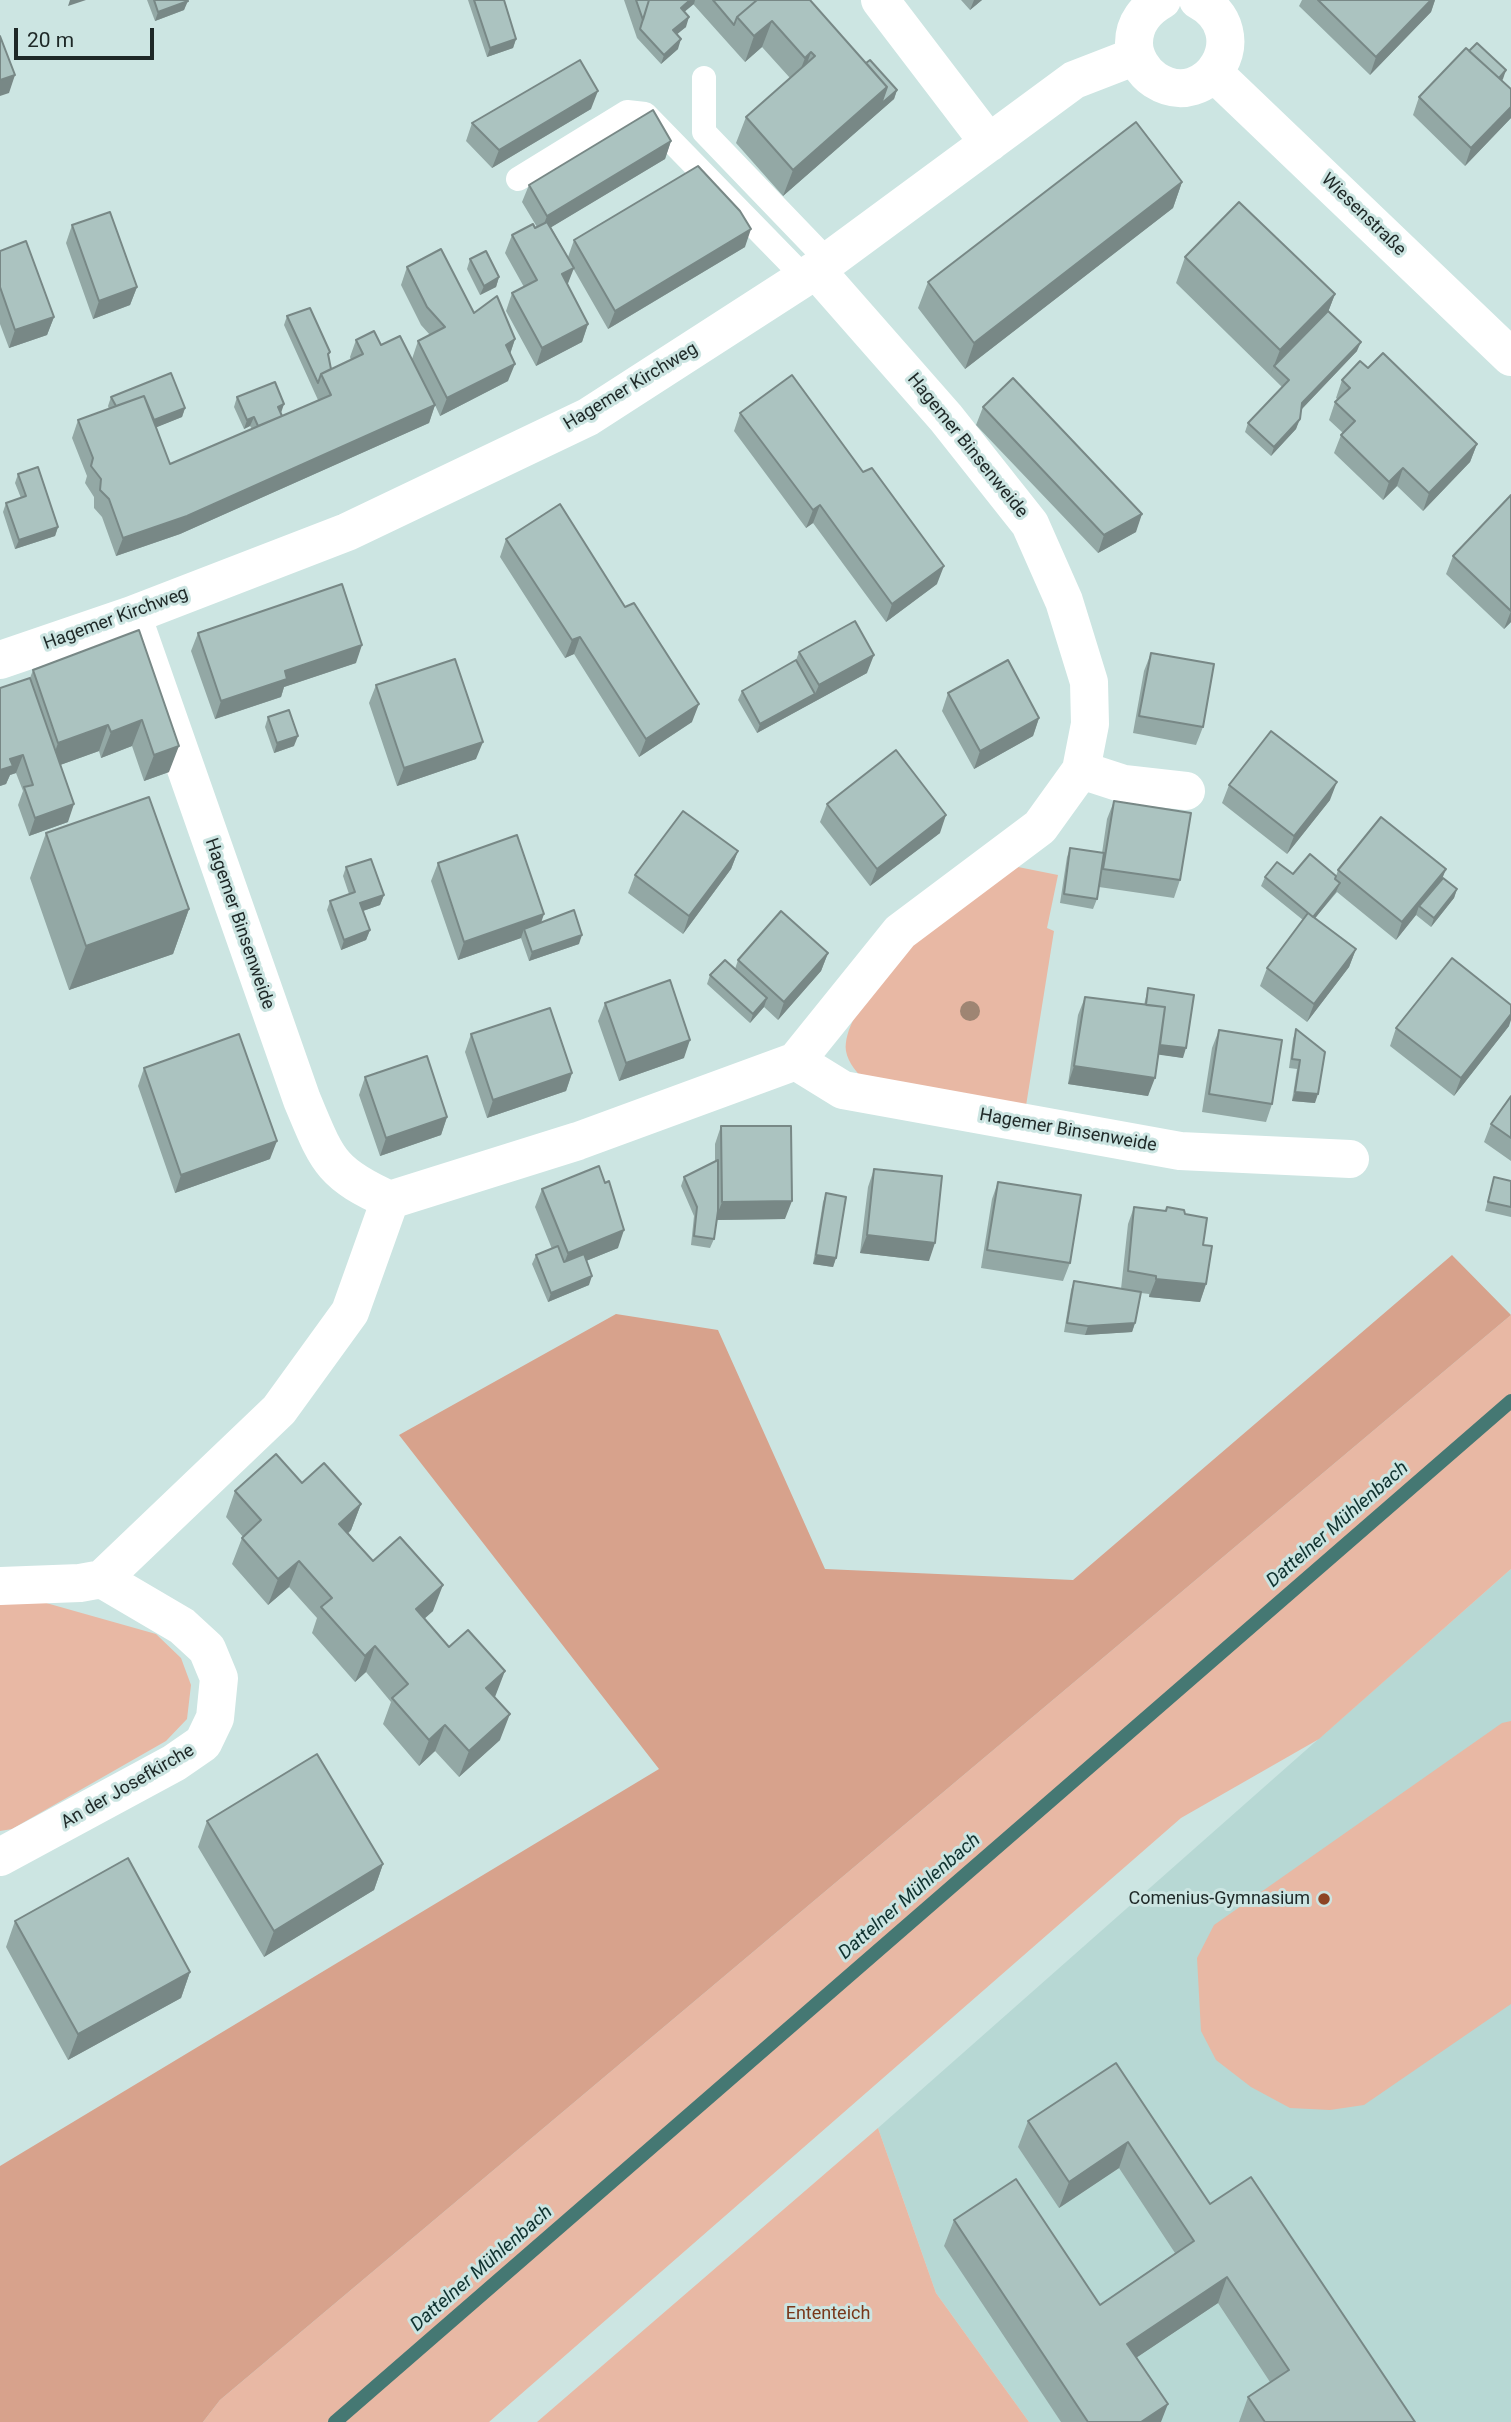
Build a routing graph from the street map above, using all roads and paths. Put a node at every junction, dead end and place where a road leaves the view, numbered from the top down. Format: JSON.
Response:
{"nodes":[{"id":1,"x":880,"y":0,"type":"edge"},
{"id":2,"x":1162,"y":0,"type":"edge"},
{"id":3,"x":1198,"y":0,"type":"edge"},
{"id":4,"x":1136,"y":56,"type":"junction"},
{"id":5,"x":1214,"y":74,"type":"junction"},
{"id":6,"x":704,"y":78,"type":"dead end"},
{"id":7,"x":989,"y":143,"type":"junction"},
{"id":8,"x":518,"y":179,"type":"dead end"},
{"id":9,"x":816,"y":269,"type":"junction"},
{"id":10,"x":1511,"y":357,"type":"edge"},
{"id":11,"x":132,"y":615,"type":"junction"},
{"id":12,"x":0,"y":660,"type":"edge"},
{"id":13,"x":1081,"y":770,"type":"junction"},
{"id":14,"x":1186,"y":791,"type":"dead end"},
{"id":15,"x":796,"y":1060,"type":"junction"},
{"id":16,"x":1350,"y":1159,"type":"dead end"},
{"id":17,"x":390,"y":1200,"type":"junction"},
{"id":18,"x":102,"y":1578,"type":"junction"},
{"id":19,"x":0,"y":1586,"type":"edge"},
{"id":20,"x":0,"y":1857,"type":"edge"}],
"edges":[{"from":1,"to":7,"type":"street"},
{"from":2,"to":4,"type":"street"},
{"from":3,"to":5,"type":"street"},
{"from":4,"to":5,"type":"street"},
{"from":4,"to":7,"type":"street","name":"Hagemer Kirchweg"},
{"from":5,"to":10,"type":"street","name":"Wiesenstraße"},
{"from":6,"to":9,"type":"lane"},
{"from":7,"to":9,"type":"street","name":"Hagemer Kirchweg"},
{"from":8,"to":9,"type":"lane"},
{"from":9,"to":11,"type":"street","name":"Hagemer Kirchweg"},
{"from":9,"to":13,"type":"street","name":"Hagemer Binsenweide"},
{"from":11,"to":12,"type":"street","name":"Hagemer Kirchweg"},
{"from":11,"to":17,"type":"street","name":"Hagemer Binsenweide"},
{"from":13,"to":14,"type":"street"},
{"from":13,"to":15,"type":"street","name":"Hagemer Binsenweide"},
{"from":15,"to":16,"type":"street","name":"Hagemer Binsenweide"},
{"from":15,"to":17,"type":"street"},
{"from":17,"to":18,"type":"street"},
{"from":18,"to":19,"type":"street"},
{"from":18,"to":20,"type":"street","name":"An der Josefkirche"}]}
